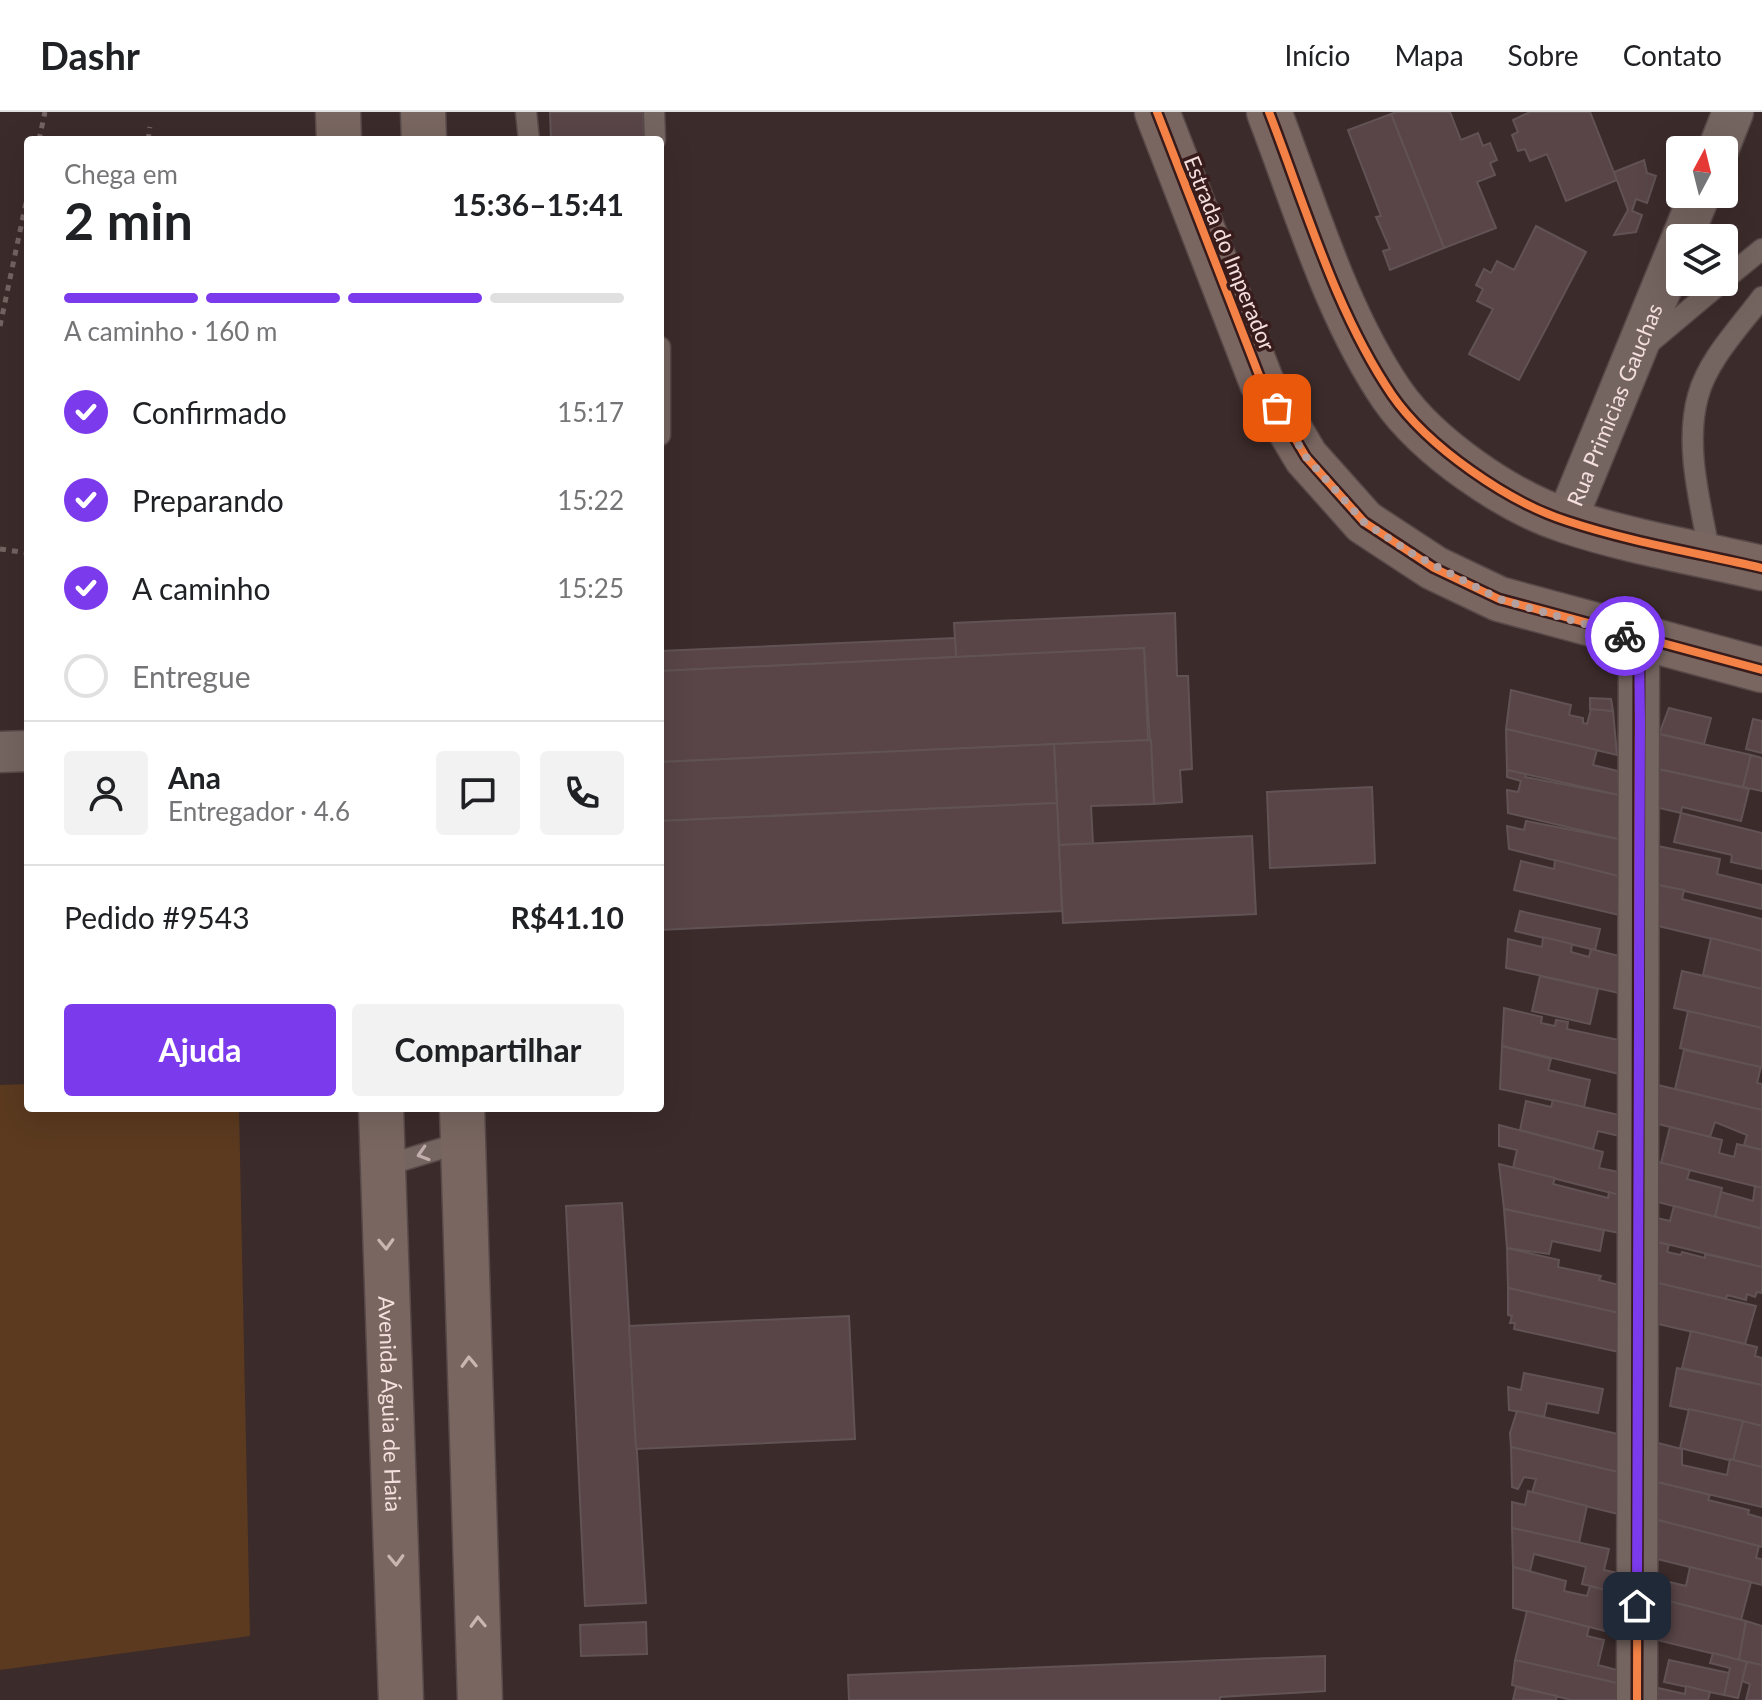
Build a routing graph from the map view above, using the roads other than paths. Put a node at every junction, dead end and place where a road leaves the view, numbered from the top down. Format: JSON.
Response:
{"nodes":[{"id":1,"x":338,"y":112,"type":"edge"},
{"id":2,"x":423,"y":112,"type":"edge"},
{"id":3,"x":526,"y":112,"type":"edge"},
{"id":4,"x":654,"y":112,"type":"edge"},
{"id":5,"x":1157,"y":112,"type":"edge"},
{"id":6,"x":1269,"y":112,"type":"edge"},
{"id":7,"x":339,"y":136,"type":"edge"},
{"id":8,"x":424,"y":136,"type":"edge"},
{"id":9,"x":529,"y":136,"type":"edge"},
{"id":10,"x":655,"y":136,"type":"edge"},
{"id":11,"x":1762,"y":249,"type":"edge"},
{"id":12,"x":1738,"y":269,"type":"edge"},
{"id":13,"x":1666,"y":277,"type":"edge"},
{"id":14,"x":1705,"y":296,"type":"edge"},
{"id":15,"x":1762,"y":297,"type":"edge"},
{"id":16,"x":1634,"y":355,"type":"junction"},
{"id":17,"x":1566,"y":521,"type":"junction"},
{"id":18,"x":1710,"y":556,"type":"junction"},
{"id":19,"x":1762,"y":568,"type":"edge"},
{"id":20,"x":1639,"y":640,"type":"junction"},
{"id":21,"x":1762,"y":670,"type":"edge"},
{"id":22,"x":24,"y":751,"type":"edge"},
{"id":23,"x":0,"y":752,"type":"edge"},
{"id":24,"x":381,"y":1112,"type":"edge"},
{"id":25,"x":462,"y":1125,"type":"edge"},
{"id":26,"x":384,"y":1166,"type":"junction"},
{"id":27,"x":401,"y":1700,"type":"edge"},
{"id":28,"x":480,"y":1700,"type":"edge"},
{"id":29,"x":1637,"y":1700,"type":"edge"}],
"edges":[{"from":1,"to":7,"type":"main road"},
{"from":2,"to":8,"type":"main road"},
{"from":3,"to":9,"type":"lane"},
{"from":4,"to":10,"type":"lane"},
{"from":5,"to":20,"type":"main road","name":"Estrada do Imperador"},
{"from":6,"to":17,"type":"main road"},
{"from":11,"to":12,"type":"lane"},
{"from":13,"to":16,"type":"street","name":"Rua Primicias Gauchas"},
{"from":14,"to":16,"type":"lane"},
{"from":15,"to":18,"type":"lane"},
{"from":16,"to":17,"type":"street","name":"Rua Primicias Gauchas"},
{"from":17,"to":18,"type":"main road"},
{"from":18,"to":19,"type":"main road"},
{"from":20,"to":21,"type":"main road","name":"Estrada do Imperador"},
{"from":20,"to":29,"type":"street"},
{"from":22,"to":23,"type":"street"},
{"from":24,"to":26,"type":"main road","name":"Avenida Águia de Haia"},
{"from":25,"to":26,"type":"lane","one_way":true},
{"from":28,"to":25,"type":"main road","one_way":true},
{"from":26,"to":27,"type":"main road","name":"Avenida Águia de Haia","one_way":true}]}
